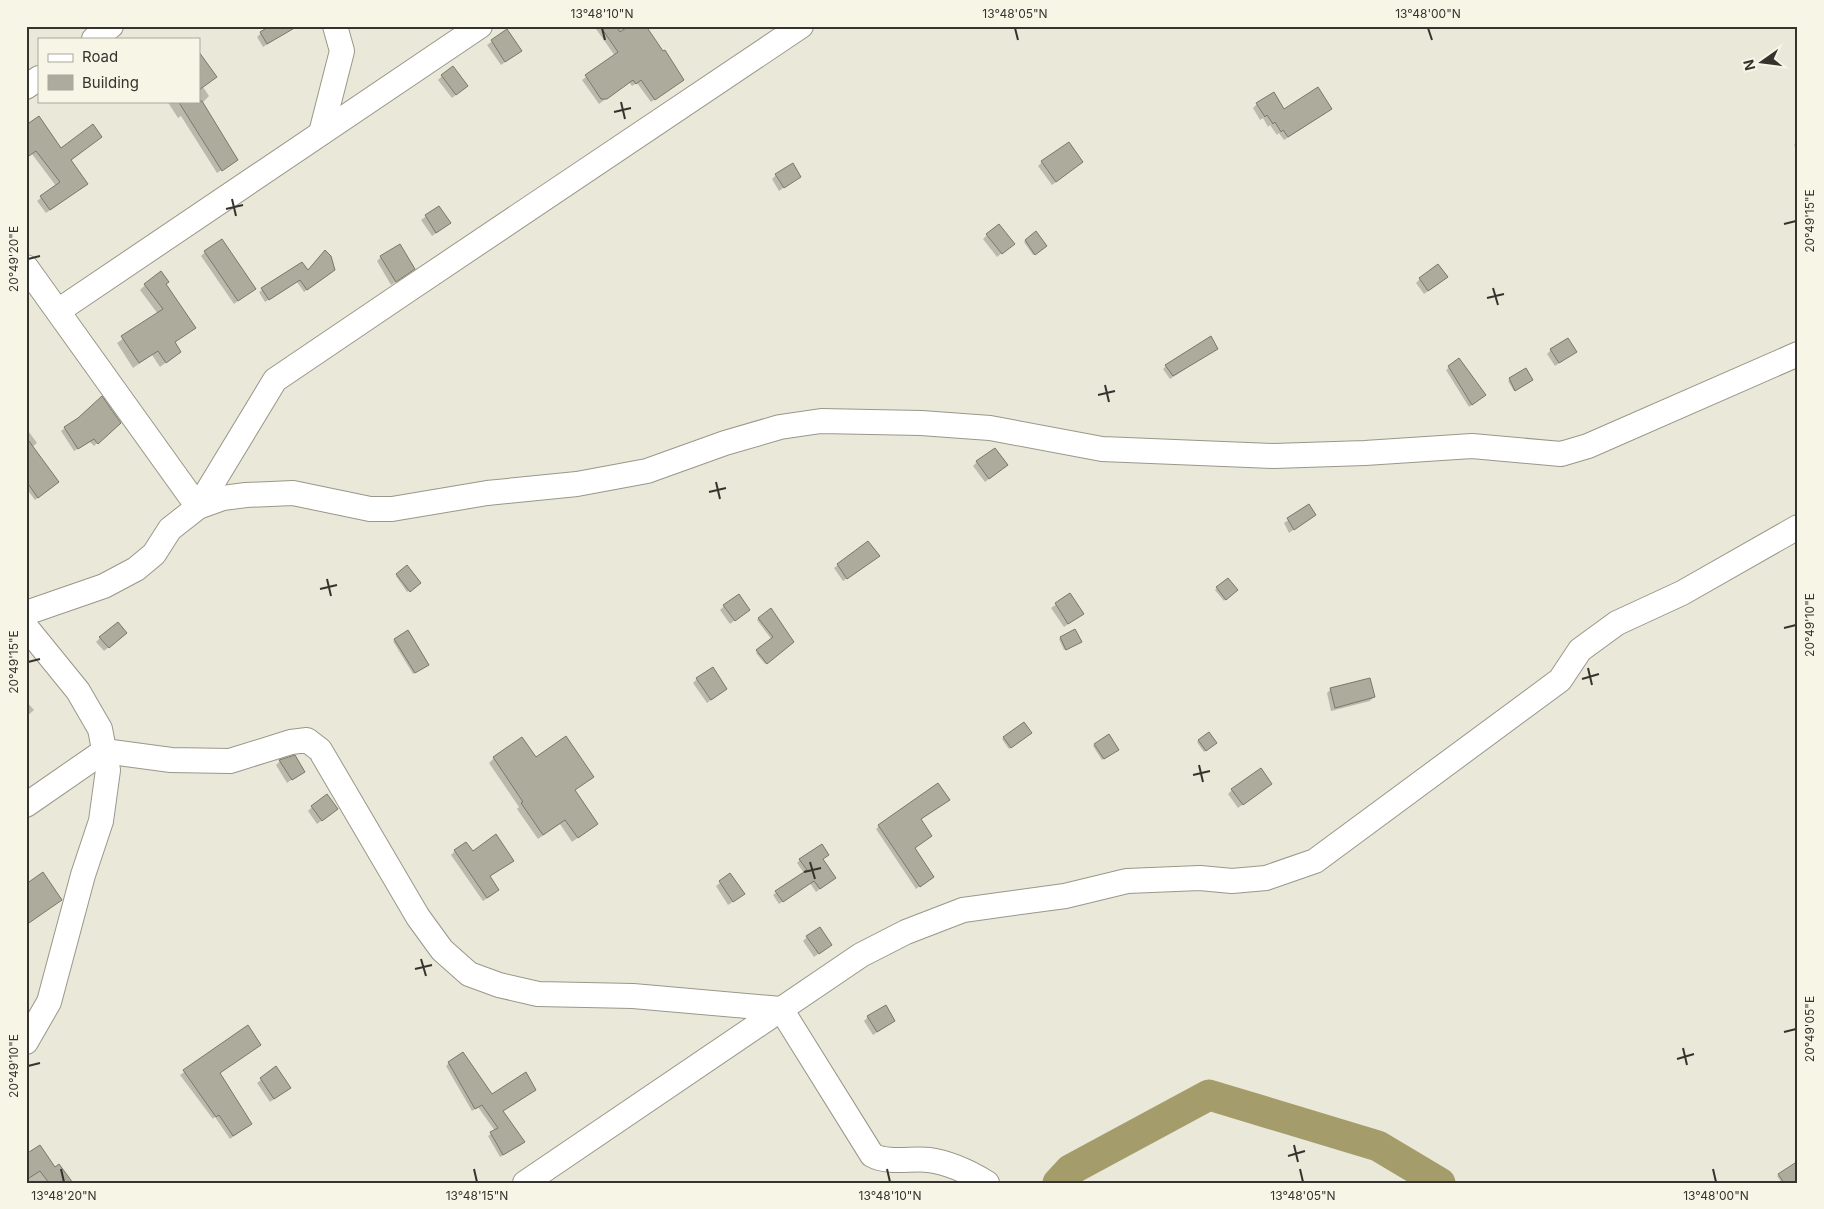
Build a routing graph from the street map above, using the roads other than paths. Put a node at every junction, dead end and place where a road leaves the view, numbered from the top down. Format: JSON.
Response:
{"nodes":[{"id":1,"x":111,"y":26,"type":"edge"},
{"id":2,"x":336,"y":26,"type":"edge"},
{"id":3,"x":480,"y":26,"type":"edge"},
{"id":4,"x":801,"y":26,"type":"edge"},
{"id":5,"x":95,"y":38,"type":"edge"},
{"id":6,"x":38,"y":79,"type":"edge"},
{"id":7,"x":26,"y":87,"type":"edge"},
{"id":8,"x":321,"y":134,"type":"junction"},
{"id":9,"x":26,"y":267,"type":"edge"},
{"id":10,"x":58,"y":311,"type":"junction"},
{"id":11,"x":1798,"y":354,"type":"edge"},
{"id":12,"x":198,"y":508,"type":"junction"},
{"id":13,"x":1798,"y":527,"type":"edge"},
{"id":14,"x":26,"y":613,"type":"edge"},
{"id":15,"x":26,"y":627,"type":"edge"},
{"id":16,"x":104,"y":750,"type":"junction"},
{"id":17,"x":26,"y":805,"type":"edge"},
{"id":18,"x":781,"y":1009,"type":"junction"},
{"id":19,"x":26,"y":1042,"type":"edge"},
{"id":20,"x":525,"y":1183,"type":"edge"},
{"id":21,"x":987,"y":1183,"type":"edge"}],
"edges":[{"from":1,"to":5,"type":"street"},
{"from":2,"to":8,"type":"street"},
{"from":3,"to":8,"type":"street"},
{"from":4,"to":12,"type":"street"},
{"from":6,"to":7,"type":"street"},
{"from":8,"to":10,"type":"street"},
{"from":9,"to":10,"type":"street"},
{"from":10,"to":12,"type":"street"},
{"from":11,"to":12,"type":"street"},
{"from":12,"to":14,"type":"street"},
{"from":13,"to":18,"type":"street"},
{"from":15,"to":16,"type":"street"},
{"from":16,"to":17,"type":"street"},
{"from":16,"to":18,"type":"street"},
{"from":16,"to":19,"type":"street"},
{"from":18,"to":20,"type":"street"},
{"from":18,"to":21,"type":"street"}]}
